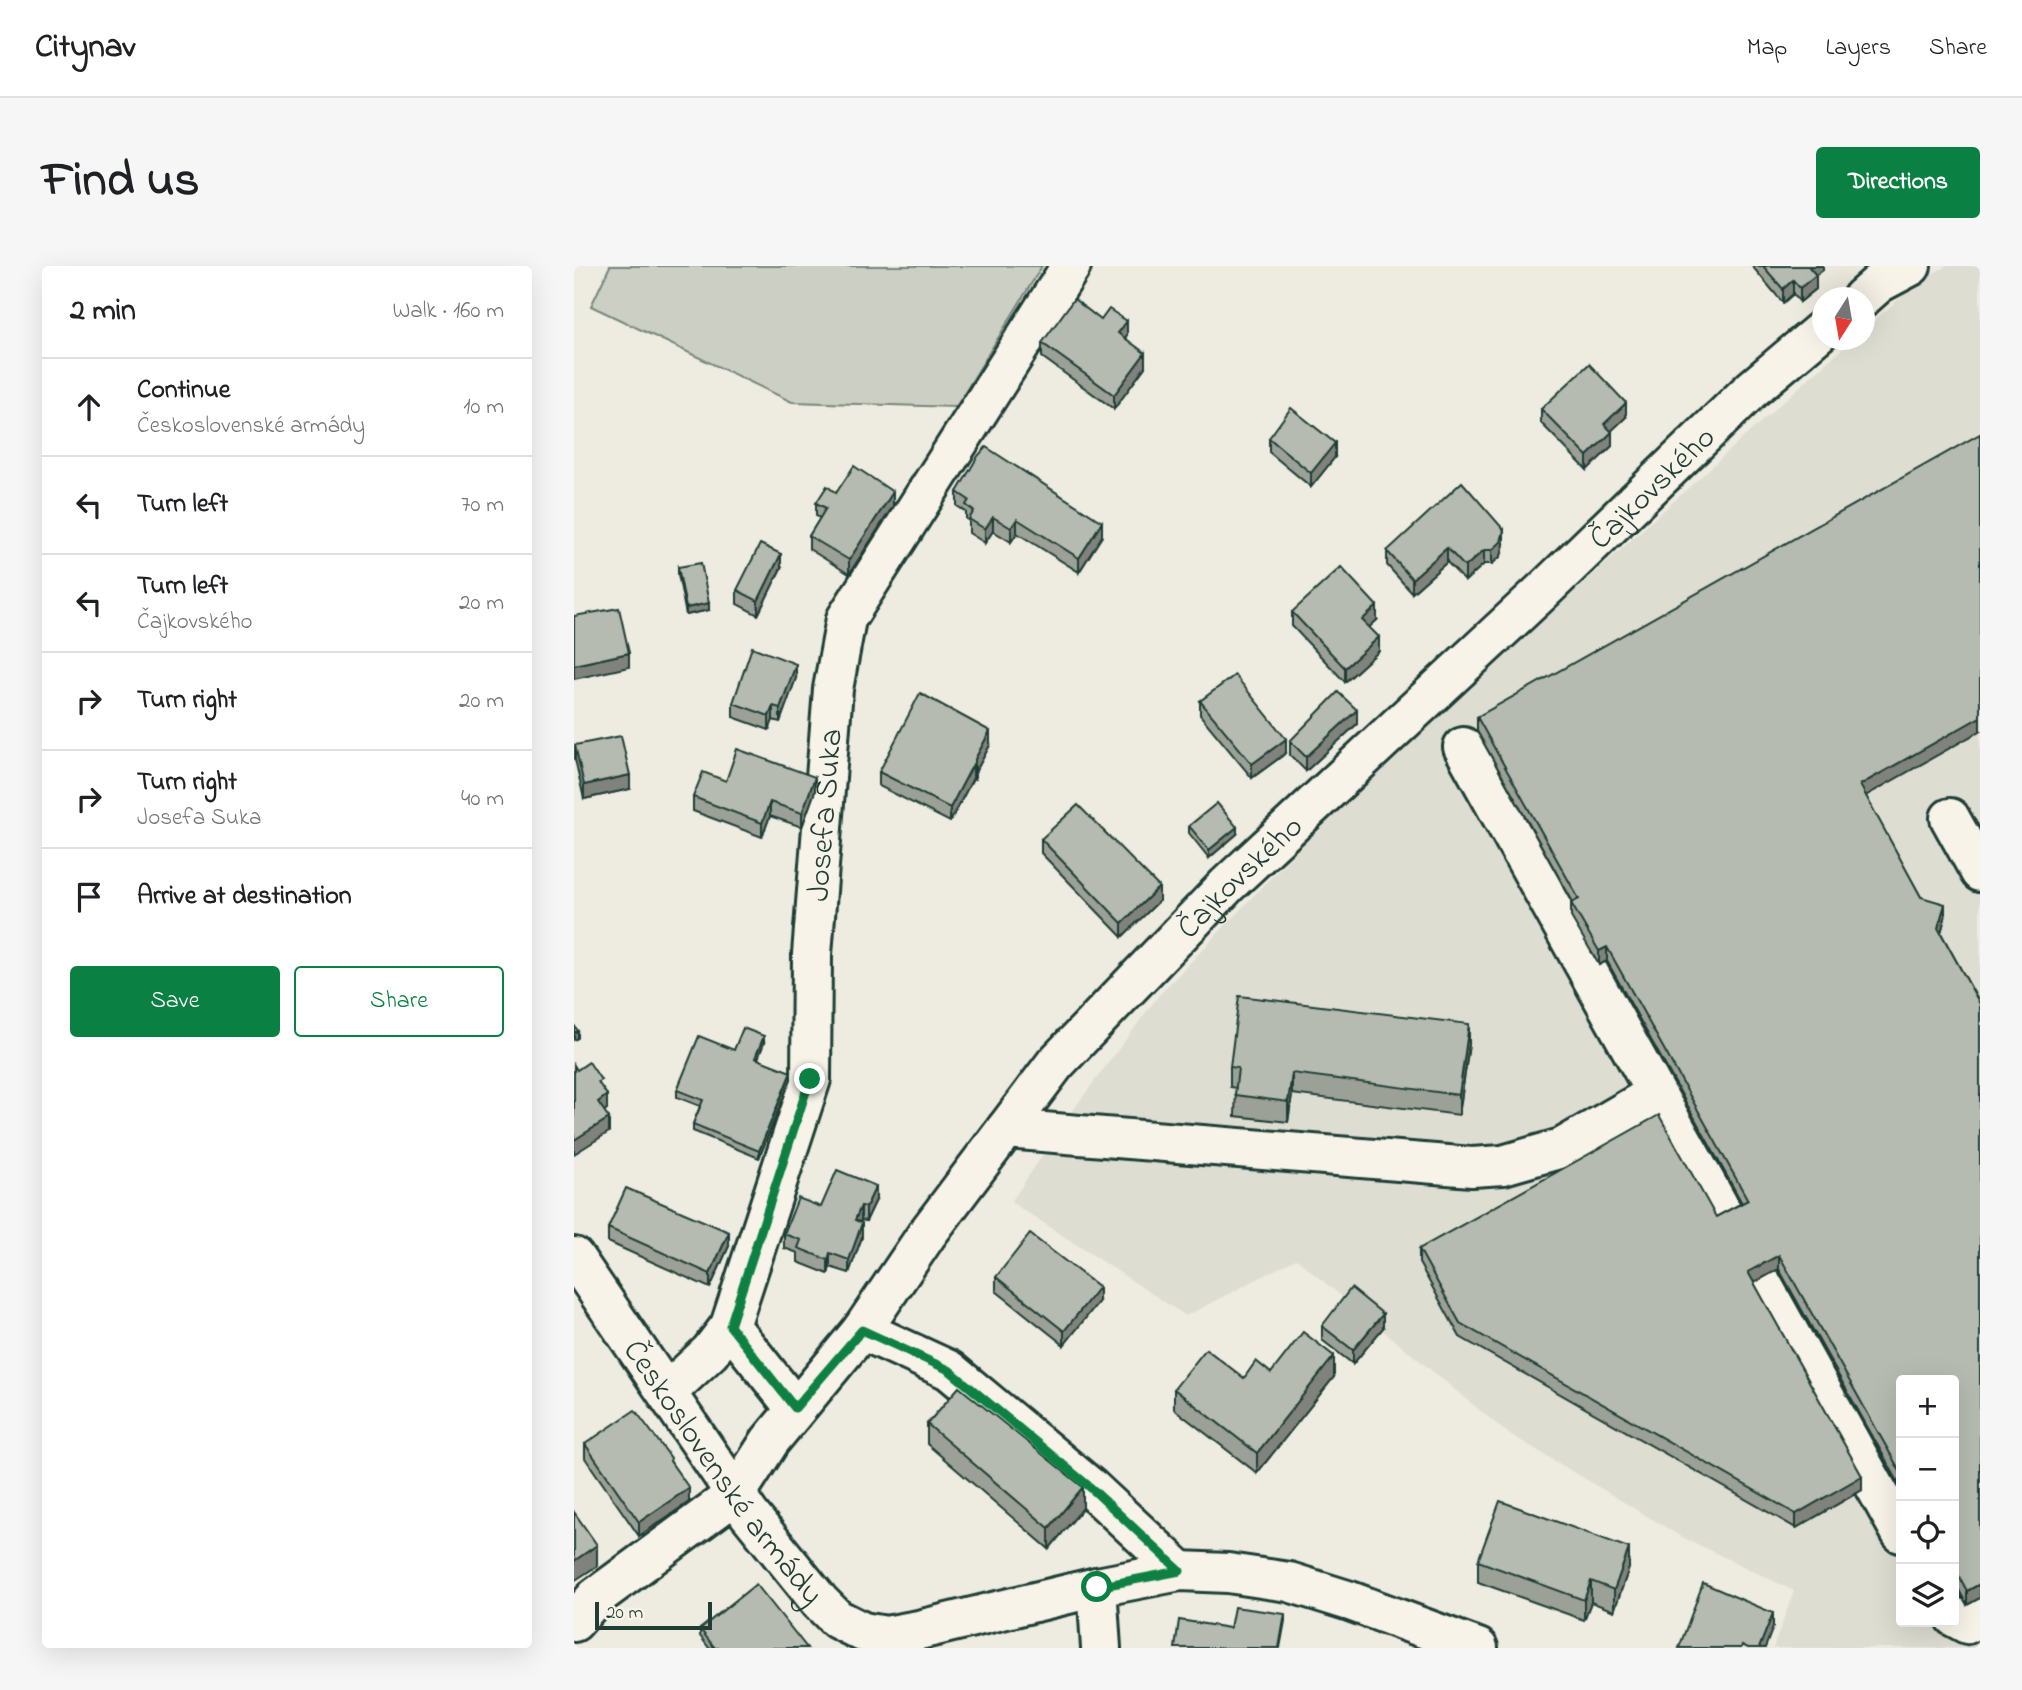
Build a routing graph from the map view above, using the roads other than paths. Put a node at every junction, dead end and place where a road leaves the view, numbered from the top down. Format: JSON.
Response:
{"nodes":[{"id":1,"x":1071,"y":266,"type":"edge"},
{"id":2,"x":1911,"y":266,"type":"edge"},
{"id":3,"x":1874,"y":287,"type":"edge"},
{"id":4,"x":1812,"y":338,"type":"edge"},
{"id":5,"x":1463,"y":747,"type":"dead end"},
{"id":6,"x":1950,"y":818,"type":"dead end"},
{"id":7,"x":1980,"y":872,"type":"edge"},
{"id":8,"x":1655,"y":1094,"type":"junction"},
{"id":9,"x":1006,"y":1129,"type":"junction"},
{"id":10,"x":574,"y":1257,"type":"edge"},
{"id":11,"x":730,"y":1326,"type":"junction"},
{"id":12,"x":862,"y":1330,"type":"junction"},
{"id":13,"x":667,"y":1392,"type":"junction"},
{"id":14,"x":795,"y":1408,"type":"junction"},
{"id":15,"x":736,"y":1494,"type":"junction"},
{"id":16,"x":1896,"y":1524,"type":"edge"},
{"id":17,"x":1180,"y":1571,"type":"junction"},
{"id":18,"x":1097,"y":1587,"type":"junction"},
{"id":19,"x":574,"y":1622,"type":"edge"},
{"id":20,"x":871,"y":1640,"type":"edge"},
{"id":21,"x":1101,"y":1648,"type":"edge"},
{"id":22,"x":1478,"y":1648,"type":"edge"}],
"edges":[{"from":1,"to":11,"type":"street","name":"Josefa Suka"},
{"from":2,"to":3,"type":"street"},
{"from":4,"to":9,"type":"street","name":"Čajkovského"},
{"from":5,"to":8,"type":"street"},
{"from":6,"to":7,"type":"street"},
{"from":8,"to":9,"type":"street"},
{"from":8,"to":16,"type":"street"},
{"from":9,"to":12,"type":"street","name":"Čajkovského"},
{"from":10,"to":13,"type":"street","name":"Československé armády"},
{"from":11,"to":13,"type":"street","name":"Josefa Suka"},
{"from":11,"to":14,"type":"street"},
{"from":12,"to":14,"type":"street","name":"Čajkovského"},
{"from":12,"to":17,"type":"street"},
{"from":13,"to":15,"type":"street","name":"Československé armády"},
{"from":14,"to":15,"type":"street","name":"Čajkovského"},
{"from":15,"to":19,"type":"street"},
{"from":15,"to":20,"type":"street","name":"Československé armády"},
{"from":17,"to":18,"type":"street","name":"Československé armády"},
{"from":17,"to":22,"type":"street","name":"Československé armády"},
{"from":18,"to":20,"type":"street","name":"Československé armády"},
{"from":18,"to":21,"type":"street"}]}
